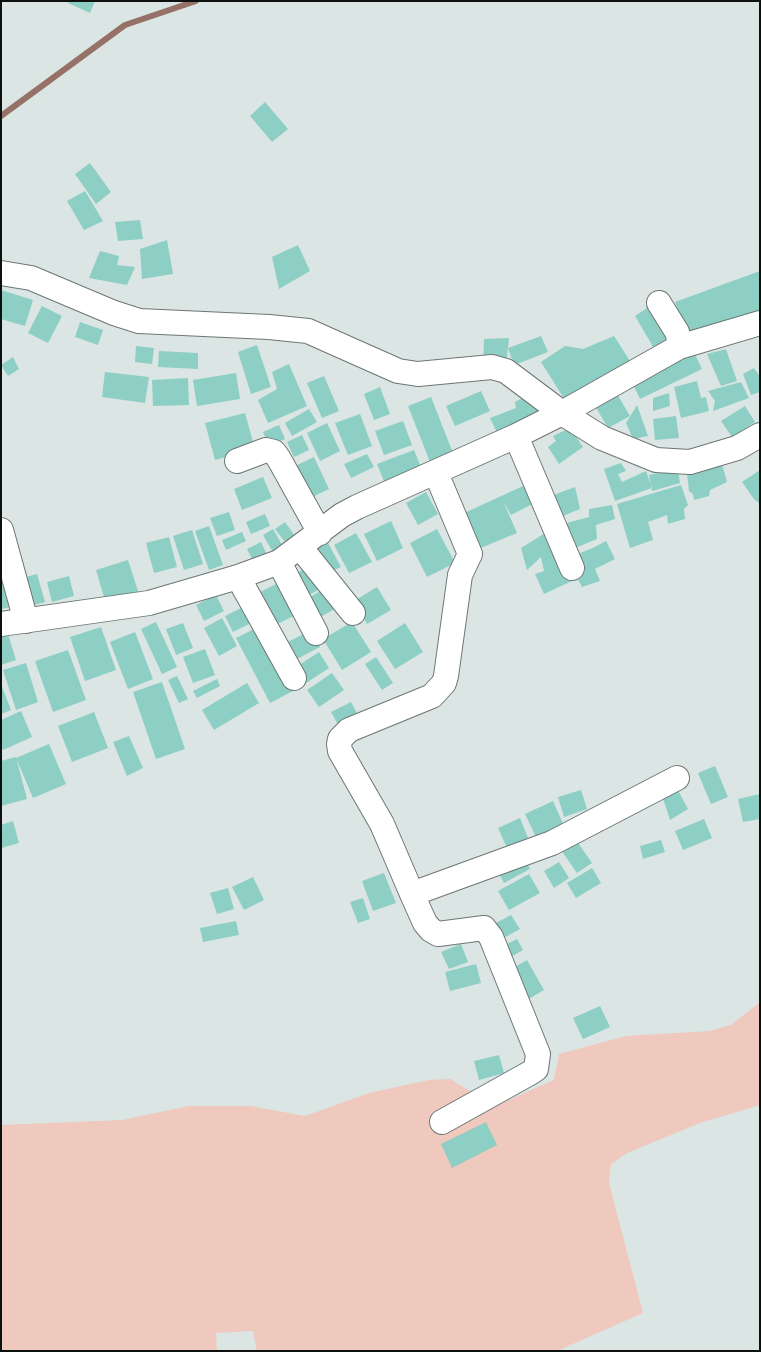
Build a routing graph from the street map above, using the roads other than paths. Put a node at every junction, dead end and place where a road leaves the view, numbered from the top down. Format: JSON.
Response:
{"nodes":[{"id":1,"x":1,"y":273,"type":"edge"},
{"id":2,"x":659,"y":303,"type":"dead end"},
{"id":3,"x":760,"y":323,"type":"edge"},
{"id":4,"x":679,"y":346,"type":"junction"},
{"id":5,"x":562,"y":413,"type":"junction"},
{"id":6,"x":760,"y":435,"type":"edge"},
{"id":7,"x":516,"y":436,"type":"junction"},
{"id":8,"x":237,"y":461,"type":"dead end"},
{"id":9,"x":436,"y":473,"type":"junction"},
{"id":10,"x":1,"y":530,"type":"edge"},
{"id":11,"x":320,"y":533,"type":"junction"},
{"id":12,"x":300,"y":547,"type":"junction"},
{"id":13,"x":279,"y":562,"type":"junction"},
{"id":14,"x":572,"y":568,"type":"dead end"},
{"id":15,"x":238,"y":577,"type":"junction"},
{"id":16,"x":353,"y":614,"type":"dead end"},
{"id":17,"x":26,"y":621,"type":"junction"},
{"id":18,"x":1,"y":624,"type":"edge"},
{"id":19,"x":316,"y":633,"type":"dead end"},
{"id":20,"x":294,"y":678,"type":"dead end"},
{"id":21,"x":677,"y":778,"type":"dead end"},
{"id":22,"x":412,"y":894,"type":"junction"},
{"id":23,"x":442,"y":1122,"type":"dead end"}],
"edges":[{"from":1,"to":5,"type":"street"},
{"from":2,"to":4,"type":"street"},
{"from":3,"to":4,"type":"street"},
{"from":4,"to":5,"type":"street"},
{"from":5,"to":6,"type":"street"},
{"from":5,"to":7,"type":"street"},
{"from":7,"to":9,"type":"street"},
{"from":7,"to":14,"type":"street"},
{"from":8,"to":11,"type":"street"},
{"from":9,"to":11,"type":"street"},
{"from":9,"to":22,"type":"street"},
{"from":10,"to":17,"type":"street"},
{"from":11,"to":12,"type":"street"},
{"from":12,"to":13,"type":"street"},
{"from":12,"to":16,"type":"street"},
{"from":13,"to":15,"type":"street"},
{"from":13,"to":19,"type":"street"},
{"from":15,"to":17,"type":"street"},
{"from":15,"to":20,"type":"street"},
{"from":17,"to":18,"type":"street"},
{"from":21,"to":22,"type":"street"},
{"from":22,"to":23,"type":"street"}]}
